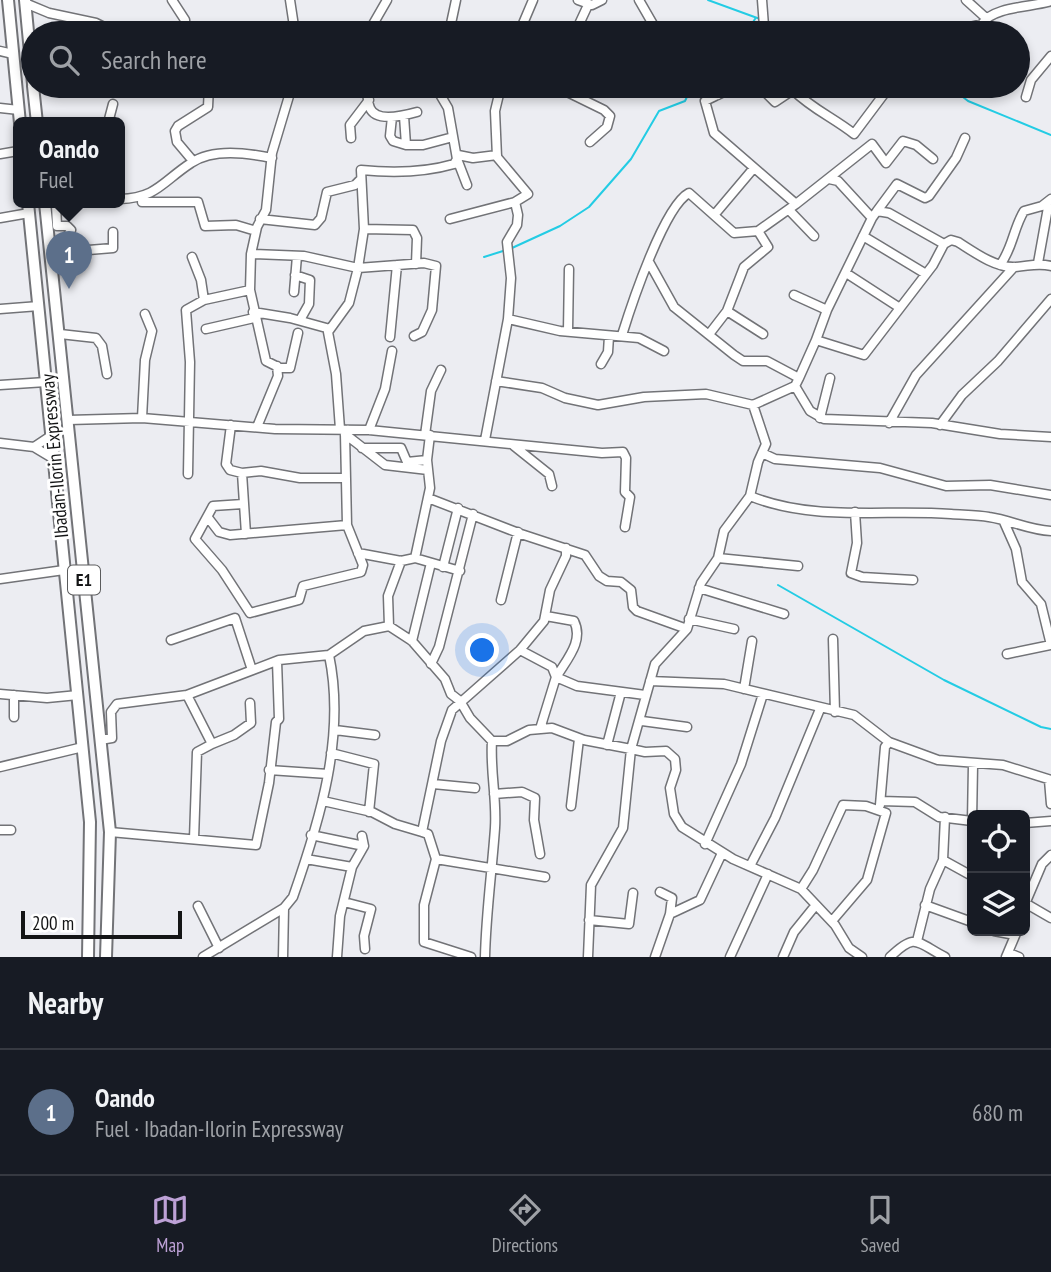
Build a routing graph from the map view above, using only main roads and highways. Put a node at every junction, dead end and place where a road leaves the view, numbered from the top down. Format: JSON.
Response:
{"nodes":[{"id":1,"x":8,"y":0,"type":"edge"},
{"id":2,"x":25,"y":2,"type":"edge"},
{"id":3,"x":27,"y":21,"type":"edge"},
{"id":4,"x":34,"y":98,"type":"edge"},
{"id":5,"x":20,"y":117,"type":"edge"},
{"id":6,"x":36,"y":117,"type":"edge"},
{"id":7,"x":28,"y":208,"type":"edge"},
{"id":8,"x":47,"y":208,"type":"edge"},
{"id":9,"x":88,"y":957,"type":"edge"},
{"id":10,"x":106,"y":957,"type":"edge"}],
"edges":[{"from":1,"to":5,"type":"highway"},
{"from":2,"to":3,"type":"highway"},
{"from":4,"to":6,"type":"highway"},
{"from":7,"to":9,"type":"highway","name":"Ibadan-Ilorin Expressway","number":"E1"},
{"from":8,"to":10,"type":"highway","name":"Ibadan-Ilorin Expressway","number":"E1"}]}
